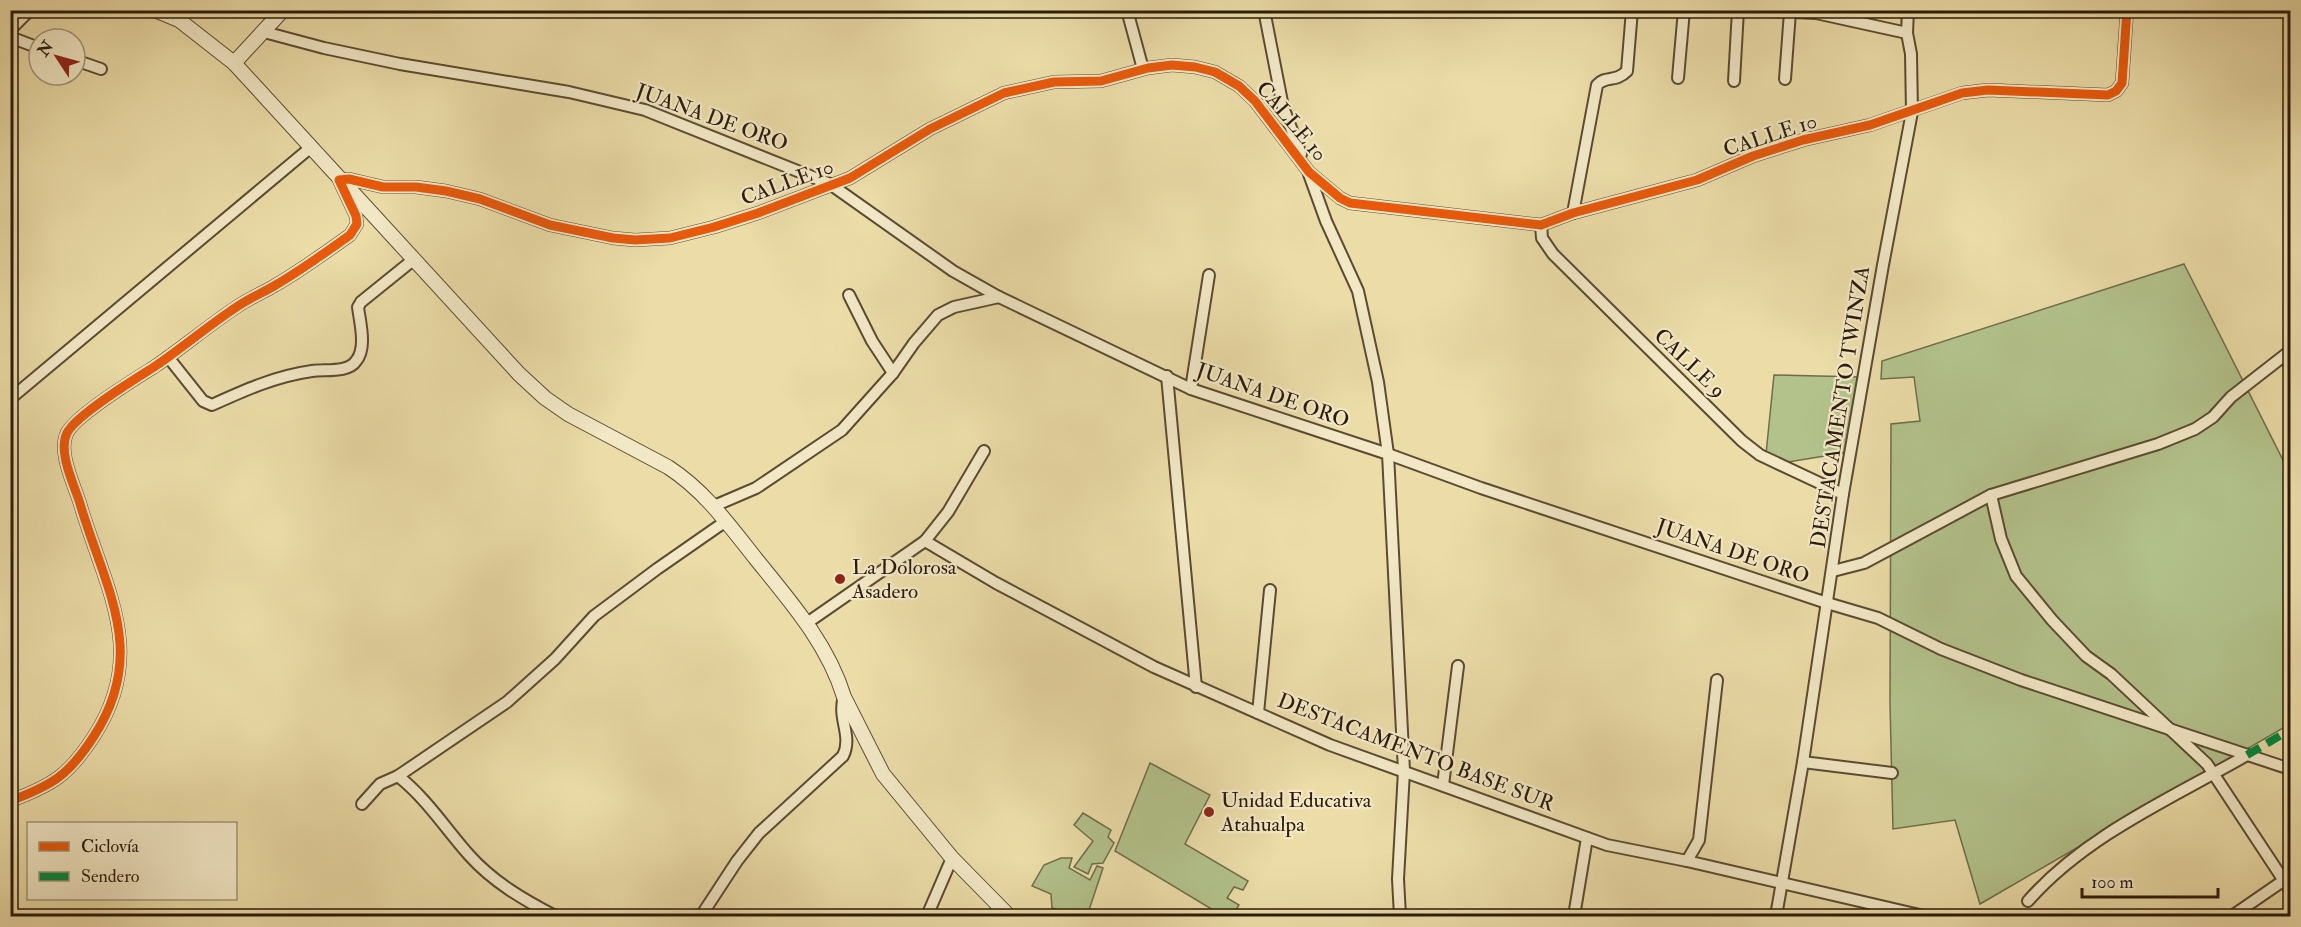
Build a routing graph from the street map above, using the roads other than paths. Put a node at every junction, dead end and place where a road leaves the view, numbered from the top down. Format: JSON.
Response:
{"nodes":[{"id":1,"x":30,"y":10,"type":"edge"},
{"id":2,"x":155,"y":10,"type":"edge"},
{"id":3,"x":283,"y":10,"type":"edge"},
{"id":4,"x":1127,"y":10,"type":"edge"},
{"id":5,"x":1264,"y":10,"type":"edge"},
{"id":6,"x":1632,"y":10,"type":"edge"},
{"id":7,"x":1684,"y":10,"type":"edge"},
{"id":8,"x":1738,"y":10,"type":"edge"},
{"id":9,"x":1749,"y":10,"type":"edge"},
{"id":10,"x":1908,"y":10,"type":"edge"},
{"id":11,"x":2127,"y":10,"type":"edge"},
{"id":12,"x":1758,"y":11,"type":"edge"},
{"id":13,"x":1790,"y":12,"type":"edge"},
{"id":14,"x":1810,"y":12,"type":"edge"},
{"id":15,"x":10,"y":30,"type":"edge"},
{"id":16,"x":264,"y":32,"type":"junction"},
{"id":17,"x":1907,"y":33,"type":"junction"},
{"id":18,"x":10,"y":38,"type":"edge"},
{"id":19,"x":27,"y":44,"type":"edge"},
{"id":20,"x":234,"y":63,"type":"junction"},
{"id":21,"x":87,"y":64,"type":"edge"},
{"id":22,"x":100,"y":69,"type":"dead end"},
{"id":23,"x":1143,"y":69,"type":"junction"},
{"id":24,"x":1678,"y":78,"type":"dead end"},
{"id":25,"x":1785,"y":79,"type":"dead end"},
{"id":26,"x":1734,"y":81,"type":"dead end"},
{"id":27,"x":1912,"y":112,"type":"junction"},
{"id":28,"x":310,"y":148,"type":"junction"},
{"id":29,"x":1309,"y":172,"type":"junction"},
{"id":30,"x":339,"y":180,"type":"junction"},
{"id":31,"x":830,"y":184,"type":"junction"},
{"id":32,"x":1574,"y":213,"type":"junction"},
{"id":33,"x":1541,"y":225,"type":"junction"},
{"id":34,"x":413,"y":260,"type":"junction"},
{"id":35,"x":1209,"y":275,"type":"dead end"},
{"id":36,"x":849,"y":295,"type":"dead end"},
{"id":37,"x":999,"y":297,"type":"junction"},
{"id":38,"x":2290,"y":351,"type":"edge"},
{"id":39,"x":168,"y":357,"type":"junction"},
{"id":40,"x":893,"y":373,"type":"junction"},
{"id":41,"x":1167,"y":376,"type":"junction"},
{"id":42,"x":1191,"y":388,"type":"junction"},
{"id":43,"x":10,"y":399,"type":"edge"},
{"id":44,"x":984,"y":451,"type":"dead end"},
{"id":45,"x":1388,"y":454,"type":"junction"},
{"id":46,"x":1843,"y":494,"type":"junction"},
{"id":47,"x":1990,"y":495,"type":"junction"},
{"id":48,"x":714,"y":506,"type":"junction"},
{"id":49,"x":726,"y":521,"type":"junction"},
{"id":50,"x":926,"y":541,"type":"junction"},
{"id":51,"x":1833,"y":572,"type":"junction"},
{"id":52,"x":1270,"y":590,"type":"dead end"},
{"id":53,"x":1827,"y":603,"type":"junction"},
{"id":54,"x":807,"y":623,"type":"junction"},
{"id":55,"x":1458,"y":666,"type":"dead end"},
{"id":56,"x":1717,"y":680,"type":"dead end"},
{"id":57,"x":1196,"y":687,"type":"junction"},
{"id":58,"x":844,"y":698,"type":"junction"},
{"id":59,"x":1258,"y":713,"type":"junction"},
{"id":60,"x":2170,"y":730,"type":"junction"},
{"id":61,"x":2247,"y":755,"type":"junction"},
{"id":62,"x":1803,"y":762,"type":"junction"},
{"id":63,"x":2290,"y":769,"type":"edge"},
{"id":64,"x":1404,"y":771,"type":"junction"},
{"id":65,"x":1892,"y":773,"type":"dead end"},
{"id":66,"x":2215,"y":773,"type":"junction"},
{"id":67,"x":398,"y":776,"type":"junction"},
{"id":68,"x":1443,"y":785,"type":"junction"},
{"id":69,"x":10,"y":801,"type":"edge"},
{"id":70,"x":362,"y":804,"type":"dead end"},
{"id":71,"x":1587,"y":837,"type":"junction"},
{"id":72,"x":952,"y":858,"type":"junction"},
{"id":73,"x":1687,"y":861,"type":"junction"},
{"id":74,"x":2287,"y":878,"type":"edge"},
{"id":75,"x":1782,"y":882,"type":"junction"},
{"id":76,"x":2290,"y":890,"type":"edge"},
{"id":77,"x":2028,"y":901,"type":"dead end"},
{"id":78,"x":1889,"y":913,"type":"edge"},
{"id":79,"x":555,"y":916,"type":"edge"},
{"id":80,"x":701,"y":916,"type":"edge"},
{"id":81,"x":927,"y":916,"type":"edge"},
{"id":82,"x":1009,"y":916,"type":"edge"},
{"id":83,"x":1400,"y":916,"type":"edge"},
{"id":84,"x":1574,"y":916,"type":"edge"},
{"id":85,"x":1776,"y":916,"type":"edge"},
{"id":86,"x":1924,"y":916,"type":"edge"},
{"id":87,"x":2232,"y":916,"type":"edge"}],
"edges":[{"from":1,"to":15,"type":"street"},
{"from":2,"to":20,"type":"street"},
{"from":3,"to":16,"type":"street"},
{"from":4,"to":23,"type":"street"},
{"from":5,"to":29,"type":"street"},
{"from":6,"to":32,"type":"street"},
{"from":7,"to":24,"type":"street"},
{"from":8,"to":26,"type":"street"},
{"from":9,"to":12,"type":"street"},
{"from":10,"to":17,"type":"street","name":"DESTACAMENTO TWINZA"},
{"from":11,"to":27,"type":"street","name":"CALLE 10"},
{"from":12,"to":13,"type":"street"},
{"from":13,"to":14,"type":"street"},
{"from":13,"to":25,"type":"street"},
{"from":14,"to":17,"type":"street"},
{"from":16,"to":20,"type":"street"},
{"from":16,"to":31,"type":"street","name":"JUANA DE ORO"},
{"from":17,"to":27,"type":"street","name":"DESTACAMENTO TWINZA"},
{"from":18,"to":19,"type":"street"},
{"from":20,"to":28,"type":"street"},
{"from":21,"to":22,"type":"street"},
{"from":23,"to":29,"type":"street","name":"CALLE 10"},
{"from":23,"to":31,"type":"street","name":"CALLE 10"},
{"from":27,"to":32,"type":"street","name":"CALLE 10"},
{"from":27,"to":46,"type":"street","name":"DESTACAMENTO TWINZA"},
{"from":28,"to":30,"type":"street"},
{"from":28,"to":43,"type":"street"},
{"from":29,"to":33,"type":"street","name":"CALLE 10"},
{"from":29,"to":45,"type":"street"},
{"from":30,"to":31,"type":"street","name":"CALLE 10"},
{"from":30,"to":34,"type":"street"},
{"from":30,"to":39,"type":"street"},
{"from":31,"to":37,"type":"street","name":"JUANA DE ORO"},
{"from":32,"to":33,"type":"street","name":"CALLE 10"},
{"from":33,"to":46,"type":"street","name":"CALLE 9"},
{"from":34,"to":39,"type":"street"},
{"from":34,"to":48,"type":"street"},
{"from":35,"to":42,"type":"street"},
{"from":36,"to":40,"type":"street"},
{"from":37,"to":40,"type":"street"},
{"from":37,"to":41,"type":"street","name":"JUANA DE ORO"},
{"from":38,"to":47,"type":"street"},
{"from":39,"to":69,"type":"street"},
{"from":40,"to":48,"type":"street"},
{"from":41,"to":42,"type":"street","name":"JUANA DE ORO"},
{"from":41,"to":57,"type":"street"},
{"from":42,"to":45,"type":"street","name":"JUANA DE ORO"},
{"from":44,"to":50,"type":"street"},
{"from":45,"to":53,"type":"street","name":"JUANA DE ORO"},
{"from":45,"to":64,"type":"street"},
{"from":46,"to":51,"type":"street","name":"DESTACAMENTO TWINZA"},
{"from":47,"to":51,"type":"street"},
{"from":47,"to":60,"type":"street"},
{"from":48,"to":49,"type":"street"},
{"from":49,"to":54,"type":"street"},
{"from":49,"to":67,"type":"street"},
{"from":50,"to":54,"type":"street"},
{"from":50,"to":57,"type":"street","name":"DESTACAMENTO BASE SUR"},
{"from":51,"to":53,"type":"street","name":"DESTACAMENTO TWINZA"},
{"from":52,"to":59,"type":"street"},
{"from":53,"to":60,"type":"street","name":"JUANA DE ORO"},
{"from":53,"to":62,"type":"street","name":"DESTACAMENTO TWINZA"},
{"from":54,"to":58,"type":"street"},
{"from":55,"to":68,"type":"street"},
{"from":56,"to":73,"type":"street"},
{"from":57,"to":59,"type":"street","name":"DESTACAMENTO BASE SUR"},
{"from":58,"to":72,"type":"street"},
{"from":58,"to":80,"type":"street"},
{"from":59,"to":64,"type":"street","name":"DESTACAMENTO BASE SUR"},
{"from":60,"to":61,"type":"street","name":"JUANA DE ORO"},
{"from":60,"to":66,"type":"street"},
{"from":61,"to":63,"type":"street","name":"JUANA DE ORO"},
{"from":61,"to":66,"type":"street"},
{"from":62,"to":65,"type":"street"},
{"from":62,"to":75,"type":"street","name":"DESTACAMENTO TWINZA"},
{"from":64,"to":68,"type":"street","name":"DESTACAMENTO BASE SUR"},
{"from":64,"to":83,"type":"street"},
{"from":66,"to":74,"type":"street"},
{"from":66,"to":77,"type":"street"},
{"from":67,"to":70,"type":"street"},
{"from":67,"to":79,"type":"street"},
{"from":68,"to":71,"type":"street","name":"DESTACAMENTO BASE SUR"},
{"from":71,"to":73,"type":"street","name":"DESTACAMENTO BASE SUR"},
{"from":71,"to":84,"type":"street"},
{"from":72,"to":81,"type":"street"},
{"from":72,"to":82,"type":"street"},
{"from":73,"to":75,"type":"street","name":"DESTACAMENTO BASE SUR"},
{"from":74,"to":76,"type":"street"},
{"from":74,"to":87,"type":"street"},
{"from":75,"to":78,"type":"street","name":"DESTACAMENTO BASE SUR"},
{"from":75,"to":85,"type":"street","name":"DESTACAMENTO TWINZA"},
{"from":78,"to":86,"type":"street","name":"DESTACAMENTO BASE SUR"}]}
